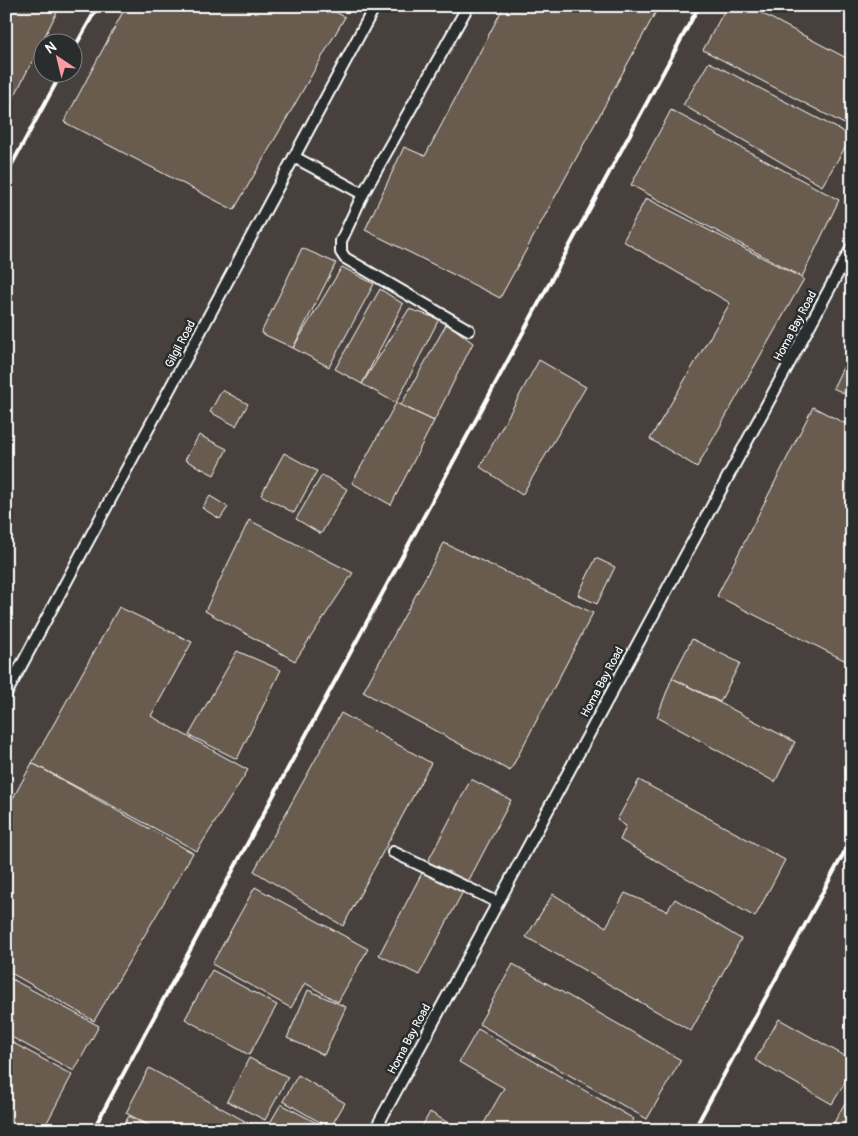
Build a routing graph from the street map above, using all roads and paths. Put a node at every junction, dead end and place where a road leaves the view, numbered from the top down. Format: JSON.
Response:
{"nodes":[{"id":1,"x":375,"y":6,"type":"edge"},
{"id":2,"x":468,"y":6,"type":"edge"},
{"id":3,"x":294,"y":157,"type":"junction"},
{"id":4,"x":363,"y":194,"type":"junction"},
{"id":5,"x":852,"y":247,"type":"edge"},
{"id":6,"x":469,"y":330,"type":"dead end"},
{"id":7,"x":6,"y":694,"type":"edge"},
{"id":8,"x":393,"y":852,"type":"dead end"},
{"id":9,"x":498,"y":902,"type":"junction"},
{"id":10,"x":374,"y":1130,"type":"edge"}],
"edges":[{"from":1,"to":3,"type":"lane","name":"Gilgil Road"},
{"from":2,"to":4,"type":"lane"},
{"from":3,"to":4,"type":"lane"},
{"from":3,"to":7,"type":"lane","name":"Gilgil Road"},
{"from":4,"to":6,"type":"lane"},
{"from":5,"to":9,"type":"lane","name":"Homa Bay Road"},
{"from":8,"to":9,"type":"lane"},
{"from":9,"to":10,"type":"lane","name":"Homa Bay Road"}]}
